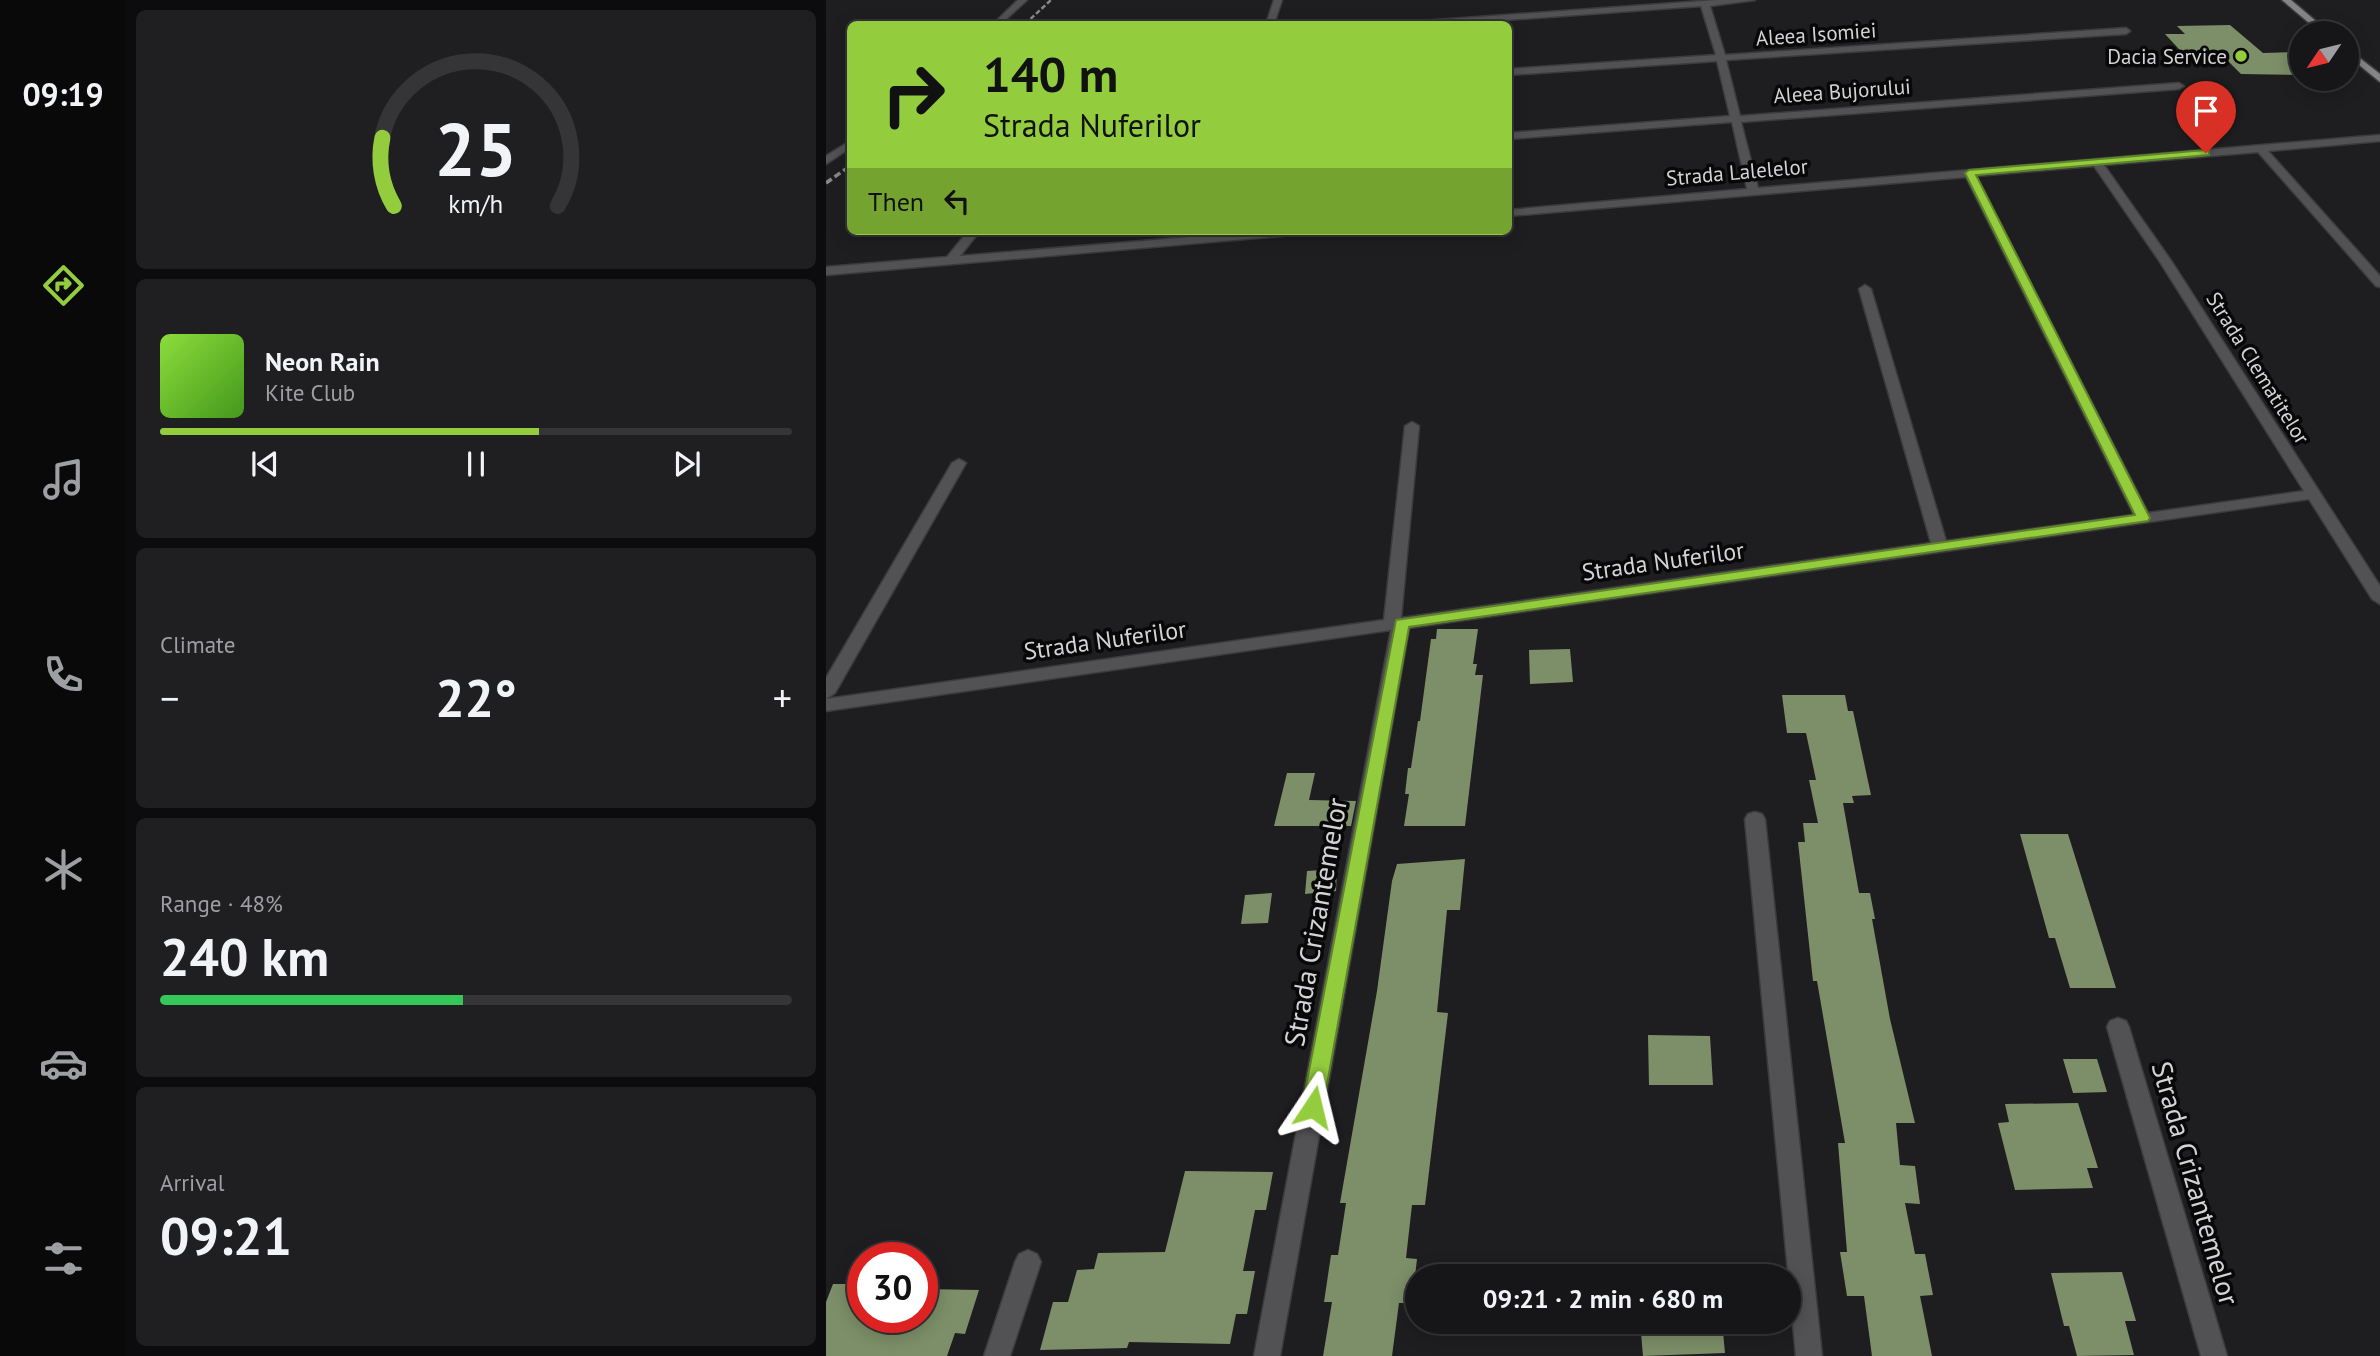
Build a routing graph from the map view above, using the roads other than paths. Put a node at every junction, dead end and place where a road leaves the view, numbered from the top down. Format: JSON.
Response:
{"nodes":[{"id":1,"x":1023,"y":0,"type":"edge"},
{"id":2,"x":1278,"y":0,"type":"edge"},
{"id":3,"x":1751,"y":0,"type":"edge"},
{"id":4,"x":2286,"y":0,"type":"edge"},
{"id":5,"x":1705,"y":4,"type":"junction"},
{"id":6,"x":1000,"y":21,"type":"edge"},
{"id":7,"x":1271,"y":21,"type":"edge"},
{"id":8,"x":1464,"y":21,"type":"edge"},
{"id":9,"x":2311,"y":21,"type":"edge"},
{"id":10,"x":2126,"y":31,"type":"dead end"},
{"id":11,"x":1721,"y":57,"type":"junction"},
{"id":12,"x":2359,"y":61,"type":"edge"},
{"id":13,"x":1512,"y":72,"type":"edge"},
{"id":14,"x":2380,"y":79,"type":"edge"},
{"id":15,"x":2179,"y":86,"type":"dead end"},
{"id":16,"x":1736,"y":119,"type":"junction"},
{"id":17,"x":1512,"y":136,"type":"edge"},
{"id":18,"x":2380,"y":138,"type":"edge"},
{"id":19,"x":847,"y":147,"type":"edge"},
{"id":20,"x":2260,"y":148,"type":"junction"},
{"id":21,"x":826,"y":161,"type":"edge"},
{"id":22,"x":2097,"y":162,"type":"junction"},
{"id":23,"x":1969,"y":173,"type":"junction"},
{"id":24,"x":1753,"y":191,"type":"junction"},
{"id":25,"x":1512,"y":213,"type":"edge"},
{"id":26,"x":971,"y":235,"type":"edge"},
{"id":27,"x":1257,"y":235,"type":"edge"},
{"id":28,"x":950,"y":261,"type":"junction"},
{"id":29,"x":826,"y":271,"type":"edge"},
{"id":30,"x":2380,"y":283,"type":"edge"},
{"id":31,"x":1865,"y":289,"type":"dead end"},
{"id":32,"x":1412,"y":426,"type":"dead end"},
{"id":33,"x":959,"y":463,"type":"dead end"},
{"id":34,"x":2313,"y":495,"type":"junction"},
{"id":35,"x":2143,"y":518,"type":"junction"},
{"id":36,"x":1940,"y":547,"type":"junction"},
{"id":37,"x":2380,"y":599,"type":"edge"},
{"id":38,"x":1397,"y":624,"type":"junction"},
{"id":39,"x":829,"y":700,"type":"edge"},
{"id":40,"x":826,"y":720,"type":"edge"},
{"id":41,"x":1755,"y":819,"type":"dead end"},
{"id":42,"x":2118,"y":1027,"type":"dead end"},
{"id":43,"x":1028,"y":1262,"type":"dead end"},
{"id":44,"x":997,"y":1356,"type":"edge"},
{"id":45,"x":1267,"y":1356,"type":"edge"},
{"id":46,"x":1809,"y":1356,"type":"edge"},
{"id":47,"x":2214,"y":1356,"type":"edge"}],
"edges":[{"from":1,"to":6,"type":"street"},
{"from":2,"to":7,"type":"street"},
{"from":3,"to":5,"type":"street"},
{"from":4,"to":9,"type":"main road"},
{"from":5,"to":8,"type":"street"},
{"from":5,"to":11,"type":"street"},
{"from":10,"to":11,"type":"street","name":"Aleea Isomiei"},
{"from":11,"to":13,"type":"street","name":"Aleea Isomiei"},
{"from":11,"to":16,"type":"street"},
{"from":12,"to":14,"type":"main road"},
{"from":15,"to":16,"type":"street","name":"Aleea Bujorului"},
{"from":16,"to":17,"type":"street","name":"Aleea Bujorului"},
{"from":16,"to":24,"type":"street"},
{"from":18,"to":20,"type":"street","name":"Strada Lalelelor"},
{"from":19,"to":21,"type":"street"},
{"from":20,"to":22,"type":"street","name":"Strada Lalelelor"},
{"from":20,"to":30,"type":"street"},
{"from":22,"to":23,"type":"street","name":"Strada Lalelelor"},
{"from":22,"to":34,"type":"street","name":"Strada Clematitelor"},
{"from":23,"to":24,"type":"street","name":"Strada Lalelelor"},
{"from":23,"to":35,"type":"street"},
{"from":24,"to":25,"type":"street","name":"Strada Lalelelor"},
{"from":26,"to":28,"type":"street"},
{"from":27,"to":28,"type":"street"},
{"from":28,"to":29,"type":"street"},
{"from":31,"to":36,"type":"street"},
{"from":32,"to":38,"type":"street"},
{"from":33,"to":39,"type":"street"},
{"from":34,"to":35,"type":"street","name":"Strada Nuferilor"},
{"from":34,"to":37,"type":"street","name":"Strada Clematitelor"},
{"from":35,"to":36,"type":"street","name":"Strada Nuferilor"},
{"from":36,"to":38,"type":"street","name":"Strada Nuferilor"},
{"from":38,"to":39,"type":"street","name":"Strada Nuferilor"},
{"from":38,"to":45,"type":"street","name":"Strada Crizantemelor"},
{"from":39,"to":40,"type":"street"},
{"from":41,"to":46,"type":"street"},
{"from":42,"to":47,"type":"street","name":"Strada Crizantemelor"},
{"from":43,"to":44,"type":"street"}]}
